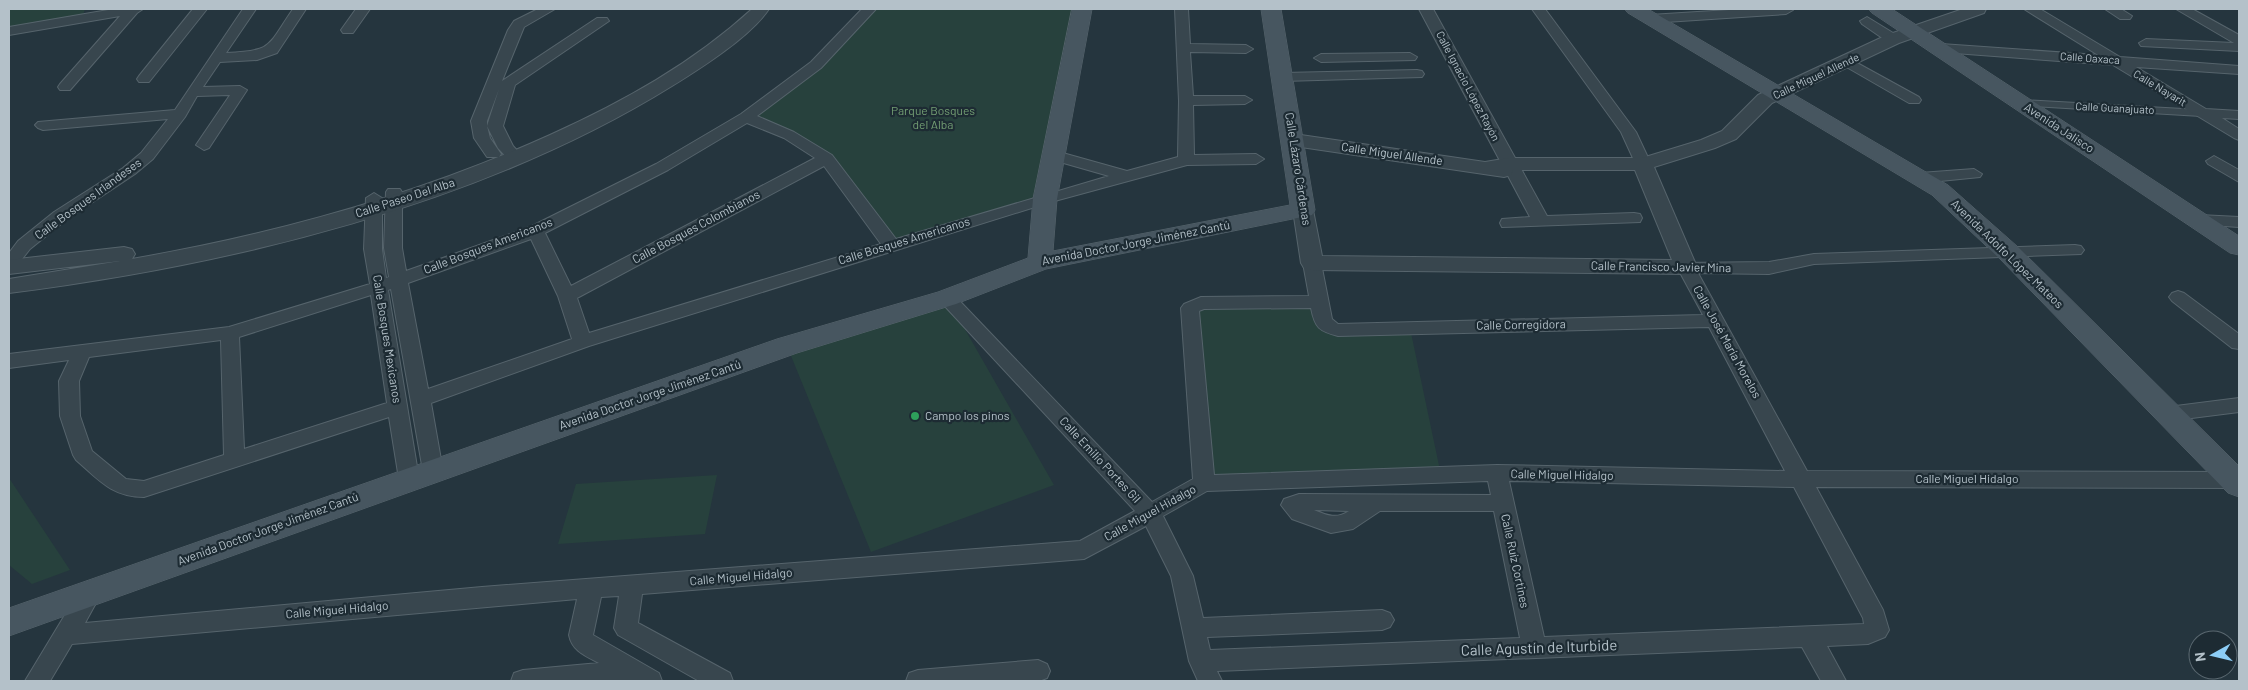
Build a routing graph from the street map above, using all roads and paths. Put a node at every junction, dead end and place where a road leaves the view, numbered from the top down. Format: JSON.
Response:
{"nodes":[{"id":1,"x":134,"y":9,"type":"edge"},
{"id":2,"x":200,"y":9,"type":"edge"},
{"id":3,"x":249,"y":9,"type":"edge"},
{"id":4,"x":298,"y":9,"type":"edge"},
{"id":5,"x":363,"y":9,"type":"edge"},
{"id":6,"x":548,"y":9,"type":"edge"},
{"id":7,"x":739,"y":9,"type":"edge"},
{"id":8,"x":761,"y":9,"type":"edge"},
{"id":9,"x":869,"y":9,"type":"edge"},
{"id":10,"x":1082,"y":9,"type":"edge"},
{"id":11,"x":1181,"y":9,"type":"edge"},
{"id":12,"x":1271,"y":9,"type":"edge"},
{"id":13,"x":1426,"y":9,"type":"edge"},
{"id":14,"x":1538,"y":9,"type":"edge"},
{"id":15,"x":1978,"y":9,"type":"edge"},
{"id":16,"x":2031,"y":9,"type":"edge"},
{"id":17,"x":2112,"y":9,"type":"edge"},
{"id":18,"x":2183,"y":9,"type":"edge"},
{"id":19,"x":1786,"y":10,"type":"edge"},
{"id":20,"x":1642,"y":14,"type":"edge"},
{"id":21,"x":1873,"y":15,"type":"edge"},
{"id":22,"x":2125,"y":16,"type":"dead end"},
{"id":23,"x":602,"y":21,"type":"dead end"},
{"id":24,"x":2215,"y":26,"type":"junction"},
{"id":25,"x":2239,"y":28,"type":"edge"},
{"id":26,"x":348,"y":30,"type":"dead end"},
{"id":27,"x":9,"y":31,"type":"edge"},
{"id":28,"x":1903,"y":35,"type":"junction"},
{"id":29,"x":2239,"y":40,"type":"edge"},
{"id":30,"x":2146,"y":43,"type":"dead end"},
{"id":31,"x":2239,"y":47,"type":"edge"},
{"id":32,"x":1184,"y":48,"type":"junction"},
{"id":33,"x":1941,"y":48,"type":"junction"},
{"id":34,"x":1246,"y":49,"type":"dead end"},
{"id":35,"x":217,"y":58,"type":"junction"},
{"id":36,"x":2115,"y":60,"type":"junction"},
{"id":37,"x":1848,"y":62,"type":"junction"},
{"id":38,"x":2239,"y":70,"type":"edge"},
{"id":39,"x":1327,"y":76,"type":"junction"},
{"id":40,"x":1283,"y":77,"type":"junction"},
{"id":41,"x":144,"y":79,"type":"dead end"},
{"id":42,"x":64,"y":87,"type":"dead end"},
{"id":43,"x":192,"y":92,"type":"junction"},
{"id":44,"x":1779,"y":93,"type":"junction"},
{"id":45,"x":1245,"y":100,"type":"dead end"},
{"id":46,"x":1914,"y":100,"type":"dead end"},
{"id":47,"x":1186,"y":101,"type":"junction"},
{"id":48,"x":2021,"y":103,"type":"junction"},
{"id":49,"x":2201,"y":113,"type":"junction"},
{"id":50,"x":180,"y":114,"type":"junction"},
{"id":51,"x":2239,"y":115,"type":"edge"},
{"id":52,"x":746,"y":117,"type":"junction"},
{"id":53,"x":43,"y":125,"type":"dead end"},
{"id":54,"x":2239,"y":135,"type":"edge"},
{"id":55,"x":1294,"y":140,"type":"junction"},
{"id":56,"x":204,"y":145,"type":"dead end"},
{"id":57,"x":505,"y":153,"type":"junction"},
{"id":58,"x":1052,"y":155,"type":"junction"},
{"id":59,"x":826,"y":158,"type":"junction"},
{"id":60,"x":1256,"y":159,"type":"dead end"},
{"id":61,"x":1186,"y":160,"type":"junction"},
{"id":62,"x":2214,"y":161,"type":"dead end"},
{"id":63,"x":1504,"y":168,"type":"junction"},
{"id":64,"x":1644,"y":170,"type":"junction"},
{"id":65,"x":1974,"y":174,"type":"dead end"},
{"id":66,"x":1127,"y":177,"type":"junction"},
{"id":67,"x":2239,"y":177,"type":"edge"},
{"id":68,"x":1920,"y":178,"type":"junction"},
{"id":69,"x":1044,"y":199,"type":"junction"},
{"id":70,"x":384,"y":201,"type":"junction"},
{"id":71,"x":1303,"y":210,"type":"junction"},
{"id":72,"x":1634,"y":218,"type":"dead end"},
{"id":73,"x":2199,"y":220,"type":"junction"},
{"id":74,"x":1541,"y":221,"type":"junction"},
{"id":75,"x":1508,"y":222,"type":"dead end"},
{"id":76,"x":2239,"y":222,"type":"edge"},
{"id":77,"x":536,"y":231,"type":"junction"},
{"id":78,"x":891,"y":245,"type":"junction"},
{"id":79,"x":2239,"y":247,"type":"edge"},
{"id":80,"x":2075,"y":250,"type":"dead end"},
{"id":81,"x":2010,"y":253,"type":"junction"},
{"id":82,"x":1040,"y":262,"type":"junction"},
{"id":83,"x":1312,"y":263,"type":"junction"},
{"id":84,"x":9,"y":265,"type":"edge"},
{"id":85,"x":1686,"y":267,"type":"junction"},
{"id":86,"x":400,"y":280,"type":"junction"},
{"id":87,"x":9,"y":286,"type":"edge"},
{"id":88,"x":379,"y":287,"type":"junction"},
{"id":89,"x":567,"y":296,"type":"junction"},
{"id":90,"x":2178,"y":297,"type":"dead end"},
{"id":91,"x":947,"y":298,"type":"junction"},
{"id":92,"x":1320,"y":302,"type":"junction"},
{"id":93,"x":1714,"y":321,"type":"junction"},
{"id":94,"x":1328,"y":327,"type":"joint"},
{"id":95,"x":230,"y":333,"type":"junction"},
{"id":96,"x":582,"y":342,"type":"junction"},
{"id":97,"x":2239,"y":343,"type":"edge"},
{"id":98,"x":81,"y":353,"type":"junction"},
{"id":99,"x":9,"y":361,"type":"edge"},
{"id":100,"x":421,"y":399,"type":"junction"},
{"id":101,"x":2239,"y":405,"type":"edge"},
{"id":102,"x":398,"y":407,"type":"junction"},
{"id":103,"x":2168,"y":414,"type":"junction"},
{"id":104,"x":234,"y":460,"type":"junction"},
{"id":105,"x":1497,"y":473,"type":"junction"},
{"id":106,"x":421,"y":475,"type":"junction"},
{"id":107,"x":1801,"y":479,"type":"junction"},
{"id":108,"x":2237,"y":481,"type":"edge"},
{"id":109,"x":1204,"y":483,"type":"junction"},
{"id":110,"x":1376,"y":502,"type":"dead end"},
{"id":111,"x":1504,"y":503,"type":"junction"},
{"id":112,"x":1151,"y":514,"type":"junction"},
{"id":113,"x":632,"y":585,"type":"junction"},
{"id":114,"x":591,"y":589,"type":"junction"},
{"id":115,"x":91,"y":592,"type":"junction"},
{"id":116,"x":1382,"y":620,"type":"dead end"},
{"id":117,"x":9,"y":622,"type":"edge"},
{"id":118,"x":1193,"y":628,"type":"junction"},
{"id":119,"x":1877,"y":630,"type":"joint"},
{"id":120,"x":65,"y":635,"type":"junction"},
{"id":121,"x":1809,"y":637,"type":"junction"},
{"id":122,"x":1534,"y":648,"type":"junction"},
{"id":123,"x":1038,"y":671,"type":"dead end"},
{"id":124,"x":1205,"y":671,"type":"edge"},
{"id":125,"x":642,"y":676,"type":"edge"},
{"id":126,"x":37,"y":681,"type":"edge"},
{"id":127,"x":523,"y":681,"type":"edge"},
{"id":128,"x":721,"y":681,"type":"edge"},
{"id":129,"x":918,"y":681,"type":"edge"},
{"id":130,"x":1834,"y":681,"type":"edge"}],
"edges":[{"from":1,"to":27,"type":"street"},
{"from":1,"to":42,"type":"street"},
{"from":2,"to":41,"type":"street"},
{"from":3,"to":35,"type":"street","name":"Calle Bosques Irlandeses"},
{"from":4,"to":35,"type":"street"},
{"from":5,"to":26,"type":"street"},
{"from":6,"to":57,"type":"street"},
{"from":7,"to":57,"type":"street","name":"Calle Paseo Del Alba"},
{"from":8,"to":57,"type":"street","name":"Calle Paseo Del Alba"},
{"from":9,"to":52,"type":"street","name":"Calle Bosques Americanos"},
{"from":10,"to":58,"type":"main road"},
{"from":11,"to":32,"type":"street"},
{"from":12,"to":40,"type":"main road","name":"Calle Lázaro Cárdenas"},
{"from":13,"to":63,"type":"street","name":"Calle Ignacio López Rayón"},
{"from":14,"to":64,"type":"street","name":"Calle José María Morelos"},
{"from":15,"to":28,"type":"street","name":"Calle Miguel Allende"},
{"from":16,"to":36,"type":"street","name":"Calle Nayarit"},
{"from":17,"to":22,"type":"street"},
{"from":18,"to":24,"type":"street"},
{"from":19,"to":20,"type":"street"},
{"from":20,"to":44,"type":"main road","name":"Avenida Adolfo López Mateos"},
{"from":21,"to":28,"type":"main road","name":"Avenida Jalisco"},
{"from":23,"to":57,"type":"street"},
{"from":24,"to":25,"type":"street"},
{"from":24,"to":29,"type":"street"},
{"from":28,"to":33,"type":"main road","name":"Avenida Jalisco"},
{"from":28,"to":37,"type":"street","name":"Calle Miguel Allende"},
{"from":30,"to":31,"type":"street"},
{"from":32,"to":34,"type":"street"},
{"from":32,"to":47,"type":"street"},
{"from":33,"to":36,"type":"street","name":"Calle Oaxaca"},
{"from":33,"to":48,"type":"main road","name":"Avenida Jalisco"},
{"from":35,"to":43,"type":"street","name":"Calle Bosques Irlandeses"},
{"from":36,"to":38,"type":"street","name":"Calle Oaxaca"},
{"from":36,"to":49,"type":"street","name":"Calle Nayarit"},
{"from":37,"to":44,"type":"street","name":"Calle Miguel Allende"},
{"from":37,"to":46,"type":"street"},
{"from":39,"to":39,"type":"street"},
{"from":39,"to":40,"type":"street"},
{"from":40,"to":55,"type":"main road","name":"Calle Lázaro Cárdenas"},
{"from":43,"to":50,"type":"street","name":"Calle Bosques Irlandeses"},
{"from":43,"to":56,"type":"street"},
{"from":44,"to":64,"type":"street","name":"Calle Miguel Allende"},
{"from":44,"to":68,"type":"main road","name":"Avenida Adolfo López Mateos"},
{"from":45,"to":47,"type":"street"},
{"from":47,"to":61,"type":"street"},
{"from":48,"to":49,"type":"street","name":"Calle Guanajuato"},
{"from":48,"to":73,"type":"main road","name":"Avenida Jalisco"},
{"from":49,"to":51,"type":"street","name":"Calle Guanajuato"},
{"from":49,"to":54,"type":"street","name":"Calle Nayarit"},
{"from":50,"to":53,"type":"street"},
{"from":50,"to":84,"type":"street","name":"Calle Bosques Irlandeses"},
{"from":52,"to":59,"type":"street"},
{"from":52,"to":77,"type":"street","name":"Calle Bosques Americanos"},
{"from":55,"to":63,"type":"street","name":"Calle Miguel Allende"},
{"from":55,"to":71,"type":"main road","name":"Calle Lázaro Cárdenas"},
{"from":57,"to":70,"type":"street","name":"Calle Paseo Del Alba"},
{"from":58,"to":66,"type":"street"},
{"from":58,"to":69,"type":"main road"},
{"from":59,"to":78,"type":"street"},
{"from":59,"to":89,"type":"street","name":"Calle Bosques Colombianos"},
{"from":60,"to":61,"type":"street","name":"Calle Bosques Americanos"},
{"from":61,"to":66,"type":"street","name":"Calle Bosques Americanos"},
{"from":62,"to":67,"type":"street"},
{"from":63,"to":64,"type":"street","name":"Calle Miguel Allende"},
{"from":63,"to":74,"type":"street","name":"Calle Ignacio López Rayón"},
{"from":64,"to":85,"type":"street","name":"Calle José María Morelos"},
{"from":65,"to":68,"type":"street"},
{"from":66,"to":69,"type":"street","name":"Calle Bosques Americanos"},
{"from":68,"to":81,"type":"main road","name":"Avenida Adolfo López Mateos"},
{"from":69,"to":78,"type":"street","name":"Calle Bosques Americanos"},
{"from":69,"to":82,"type":"main road"},
{"from":70,"to":84,"type":"street","name":"Calle Paseo Del Alba"},
{"from":70,"to":86,"type":"street","name":"Calle Bosques Mexicanos"},
{"from":70,"to":87,"type":"street","name":"Calle Paseo Del Alba"},
{"from":70,"to":88,"type":"street","name":"Calle Bosques Mexicanos"},
{"from":71,"to":82,"type":"main road","name":"Avenida Doctor Jorge Jiménez Cantú"},
{"from":71,"to":83,"type":"street","name":"Calle Lázaro Cárdenas"},
{"from":72,"to":74,"type":"street"},
{"from":73,"to":76,"type":"street"},
{"from":73,"to":79,"type":"main road","name":"Avenida Jalisco"},
{"from":74,"to":75,"type":"street"},
{"from":77,"to":86,"type":"street","name":"Calle Bosques Americanos"},
{"from":77,"to":89,"type":"street"},
{"from":78,"to":96,"type":"street","name":"Calle Bosques Americanos"},
{"from":80,"to":81,"type":"street","name":"Calle Francisco Javier Mina"},
{"from":81,"to":85,"type":"street","name":"Calle Francisco Javier Mina"},
{"from":81,"to":103,"type":"main road","name":"Avenida Adolfo López Mateos"},
{"from":82,"to":91,"type":"main road","name":"Avenida Doctor Jorge Jiménez Cantú"},
{"from":83,"to":85,"type":"street","name":"Calle Francisco Javier Mina"},
{"from":83,"to":92,"type":"street","name":"Calle Lázaro Cárdenas"},
{"from":85,"to":93,"type":"street","name":"Calle José María Morelos"},
{"from":86,"to":88,"type":"street","name":"Calle Bosques Americanos"},
{"from":86,"to":100,"type":"street","name":"Calle Bosques Mexicanos"},
{"from":88,"to":95,"type":"street","name":"Calle Bosques Americanos"},
{"from":88,"to":102,"type":"street","name":"Calle Bosques Mexicanos"},
{"from":89,"to":96,"type":"street"},
{"from":90,"to":97,"type":"street"},
{"from":91,"to":106,"type":"main road","name":"Avenida Doctor Jorge Jiménez Cantú"},
{"from":91,"to":112,"type":"street","name":"Calle Emilio Portes Gil"},
{"from":92,"to":94,"type":"street","name":"Calle Lázaro Cárdenas"},
{"from":92,"to":109,"type":"street"},
{"from":93,"to":94,"type":"street","name":"Calle Corregidora"},
{"from":93,"to":107,"type":"street","name":"Calle José María Morelos"},
{"from":95,"to":98,"type":"street","name":"Calle Bosques Americanos"},
{"from":95,"to":104,"type":"street"},
{"from":96,"to":100,"type":"street","name":"Calle Bosques Americanos"},
{"from":98,"to":99,"type":"street","name":"Calle Bosques Americanos"},
{"from":98,"to":104,"type":"street"},
{"from":100,"to":106,"type":"street","name":"Calle Bosques Mexicanos"},
{"from":101,"to":103,"type":"street"},
{"from":102,"to":104,"type":"street"},
{"from":102,"to":106,"type":"street","name":"Calle Bosques Mexicanos"},
{"from":103,"to":108,"type":"main road","name":"Avenida Adolfo López Mateos"},
{"from":105,"to":107,"type":"street","name":"Calle Miguel Hidalgo"},
{"from":105,"to":109,"type":"street","name":"Calle Miguel Hidalgo"},
{"from":105,"to":111,"type":"street","name":"Calle Ruíz Cortines"},
{"from":106,"to":115,"type":"main road","name":"Avenida Doctor Jorge Jiménez Cantú"},
{"from":107,"to":108,"type":"street","name":"Calle Miguel Hidalgo"},
{"from":107,"to":119,"type":"street","name":"Calle José María Morelos"},
{"from":109,"to":112,"type":"street","name":"Calle Miguel Hidalgo"},
{"from":110,"to":111,"type":"street"},
{"from":111,"to":122,"type":"street","name":"Calle Ruíz Cortines"},
{"from":112,"to":113,"type":"street","name":"Calle Miguel Hidalgo"},
{"from":112,"to":118,"type":"street","name":"Calle Emilio Portes Gil"},
{"from":113,"to":114,"type":"street","name":"Calle Miguel Hidalgo"},
{"from":113,"to":128,"type":"street"},
{"from":114,"to":120,"type":"street","name":"Calle Miguel Hidalgo"},
{"from":114,"to":125,"type":"street"},
{"from":115,"to":117,"type":"main road","name":"Avenida Doctor Jorge Jiménez Cantú"},
{"from":115,"to":120,"type":"street"},
{"from":116,"to":118,"type":"street"},
{"from":118,"to":124,"type":"street","name":"Calle Emilio Portes Gil"},
{"from":119,"to":121,"type":"street","name":"Calle Agustín de Iturbide"},
{"from":120,"to":126,"type":"street"},
{"from":121,"to":122,"type":"street","name":"Calle Agustín de Iturbide"},
{"from":121,"to":130,"type":"street"},
{"from":122,"to":124,"type":"street","name":"Calle Agustín de Iturbide"},
{"from":123,"to":129,"type":"street"},
{"from":125,"to":127,"type":"street"}]}
